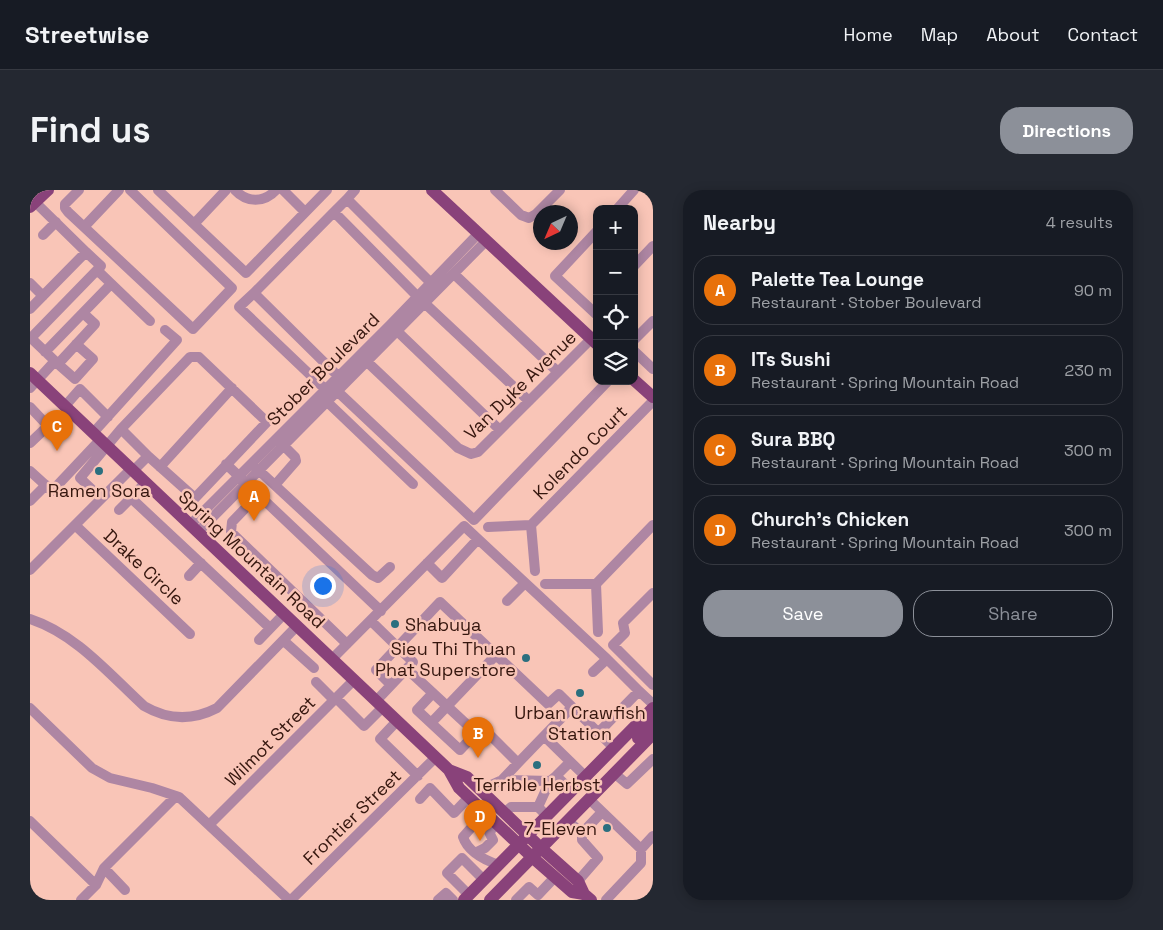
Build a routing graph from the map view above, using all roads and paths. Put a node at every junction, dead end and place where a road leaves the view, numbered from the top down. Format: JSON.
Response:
{"nodes":[{"id":1,"x":48,"y":190,"type":"edge"},
{"id":2,"x":78,"y":190,"type":"edge"},
{"id":3,"x":119,"y":190,"type":"edge"},
{"id":4,"x":130,"y":190,"type":"edge"},
{"id":5,"x":158,"y":190,"type":"edge"},
{"id":6,"x":226,"y":190,"type":"edge"},
{"id":7,"x":235,"y":190,"type":"edge"},
{"id":8,"x":276,"y":190,"type":"edge"},
{"id":9,"x":283,"y":190,"type":"edge"},
{"id":10,"x":327,"y":190,"type":"edge"},
{"id":11,"x":355,"y":190,"type":"edge"},
{"id":12,"x":432,"y":190,"type":"edge"},
{"id":13,"x":495,"y":190,"type":"edge"},
{"id":14,"x":552,"y":190,"type":"edge"},
{"id":15,"x":560,"y":190,"type":"edge"},
{"id":16,"x":634,"y":190,"type":"edge"},
{"id":17,"x":347,"y":199,"type":"junction"},
{"id":18,"x":549,"y":201,"type":"junction"},
{"id":19,"x":33,"y":205,"type":"edge"},
{"id":20,"x":621,"y":205,"type":"edge"},
{"id":21,"x":305,"y":212,"type":"junction"},
{"id":22,"x":334,"y":212,"type":"junction"},
{"id":23,"x":56,"y":222,"type":"junction"},
{"id":24,"x":194,"y":224,"type":"junction"},
{"id":25,"x":84,"y":227,"type":"junction"},
{"id":26,"x":43,"y":235,"type":"dead end"},
{"id":27,"x":593,"y":235,"type":"edge"},
{"id":28,"x":482,"y":238,"type":"junction"},
{"id":29,"x":653,"y":246,"type":"edge"},
{"id":30,"x":86,"y":252,"type":"junction"},
{"id":31,"x":638,"y":262,"type":"edge"},
{"id":32,"x":97,"y":270,"type":"junction"},
{"id":33,"x":454,"y":274,"type":"junction"},
{"id":34,"x":30,"y":283,"type":"edge"},
{"id":35,"x":431,"y":283,"type":"junction"},
{"id":36,"x":112,"y":284,"type":"junction"},
{"id":37,"x":254,"y":293,"type":"junction"},
{"id":38,"x":43,"y":296,"type":"junction"},
{"id":39,"x":421,"y":300,"type":"junction"},
{"id":40,"x":593,"y":307,"type":"edge"},
{"id":41,"x":30,"y":309,"type":"edge"},
{"id":42,"x":83,"y":314,"type":"junction"},
{"id":43,"x":150,"y":321,"type":"dead end"},
{"id":44,"x":653,"y":321,"type":"edge"},
{"id":45,"x":165,"y":330,"type":"dead end"},
{"id":46,"x":397,"y":331,"type":"junction"},
{"id":47,"x":638,"y":336,"type":"edge"},
{"id":48,"x":31,"y":337,"type":"edge"},
{"id":49,"x":593,"y":341,"type":"edge"},
{"id":50,"x":593,"y":343,"type":"edge"},
{"id":51,"x":76,"y":344,"type":"junction"},
{"id":52,"x":46,"y":352,"type":"junction"},
{"id":53,"x":638,"y":355,"type":"edge"},
{"id":54,"x":363,"y":358,"type":"junction"},
{"id":55,"x":57,"y":362,"type":"junction"},
{"id":56,"x":653,"y":369,"type":"edge"},
{"id":57,"x":558,"y":372,"type":"junction"},
{"id":58,"x":338,"y":376,"type":"junction"},
{"id":59,"x":32,"y":381,"type":"edge"},
{"id":60,"x":638,"y":384,"type":"edge"},
{"id":61,"x":604,"y":385,"type":"edge"},
{"id":62,"x":232,"y":388,"type":"junction"},
{"id":63,"x":337,"y":391,"type":"junction"},
{"id":64,"x":324,"y":395,"type":"junction"},
{"id":65,"x":653,"y":397,"type":"edge"},
{"id":66,"x":529,"y":401,"type":"junction"},
{"id":67,"x":653,"y":401,"type":"edge"},
{"id":68,"x":65,"y":406,"type":"junction"},
{"id":69,"x":30,"y":407,"type":"edge"},
{"id":70,"x":108,"y":417,"type":"junction"},
{"id":71,"x":121,"y":429,"type":"junction"},
{"id":72,"x":500,"y":430,"type":"junction"},
{"id":73,"x":100,"y":440,"type":"junction"},
{"id":74,"x":280,"y":442,"type":"junction"},
{"id":75,"x":30,"y":443,"type":"edge"},
{"id":76,"x":148,"y":456,"type":"junction"},
{"id":77,"x":226,"y":464,"type":"junction"},
{"id":78,"x":160,"y":467,"type":"junction"},
{"id":79,"x":255,"y":467,"type":"junction"},
{"id":80,"x":132,"y":470,"type":"junction"},
{"id":81,"x":31,"y":473,"type":"edge"},
{"id":82,"x":242,"y":480,"type":"junction"},
{"id":83,"x":145,"y":482,"type":"junction"},
{"id":84,"x":413,"y":484,"type":"dead end"},
{"id":85,"x":46,"y":485,"type":"junction"},
{"id":86,"x":275,"y":485,"type":"junction"},
{"id":87,"x":258,"y":495,"type":"junction"},
{"id":88,"x":102,"y":498,"type":"junction"},
{"id":89,"x":131,"y":498,"type":"junction"},
{"id":90,"x":30,"y":501,"type":"edge"},
{"id":91,"x":119,"y":510,"type":"dead end"},
{"id":92,"x":75,"y":525,"type":"junction"},
{"id":93,"x":531,"y":525,"type":"junction"},
{"id":94,"x":653,"y":525,"type":"edge"},
{"id":95,"x":488,"y":527,"type":"dead end"},
{"id":96,"x":194,"y":529,"type":"junction"},
{"id":97,"x":478,"y":539,"type":"junction"},
{"id":98,"x":201,"y":563,"type":"junction"},
{"id":99,"x":427,"y":563,"type":"junction"},
{"id":100,"x":390,"y":567,"type":"dead end"},
{"id":101,"x":30,"y":570,"type":"edge"},
{"id":102,"x":535,"y":571,"type":"dead end"},
{"id":103,"x":189,"y":576,"type":"dead end"},
{"id":104,"x":525,"y":583,"type":"junction"},
{"id":105,"x":545,"y":584,"type":"dead end"},
{"id":106,"x":596,"y":584,"type":"junction"},
{"id":107,"x":653,"y":592,"type":"edge"},
{"id":108,"x":507,"y":601,"type":"dead end"},
{"id":109,"x":380,"y":610,"type":"junction"},
{"id":110,"x":284,"y":614,"type":"junction"},
{"id":111,"x":30,"y":619,"type":"edge"},
{"id":112,"x":371,"y":621,"type":"junction"},
{"id":113,"x":297,"y":626,"type":"junction"},
{"id":114,"x":270,"y":628,"type":"junction"},
{"id":115,"x":598,"y":632,"type":"dead end"},
{"id":116,"x":190,"y":634,"type":"dead end"},
{"id":117,"x":259,"y":640,"type":"dead end"},
{"id":118,"x":284,"y":641,"type":"junction"},
{"id":119,"x":347,"y":644,"type":"junction"},
{"id":120,"x":398,"y":647,"type":"junction"},
{"id":121,"x":496,"y":655,"type":"junction"},
{"id":122,"x":332,"y":659,"type":"junction"},
{"id":123,"x":607,"y":659,"type":"junction"},
{"id":124,"x":314,"y":668,"type":"dead end"},
{"id":125,"x":407,"y":668,"type":"junction"},
{"id":126,"x":593,"y":672,"type":"dead end"},
{"id":127,"x":354,"y":680,"type":"junction"},
{"id":128,"x":316,"y":682,"type":"dead end"},
{"id":129,"x":391,"y":684,"type":"junction"},
{"id":130,"x":653,"y":685,"type":"edge"},
{"id":131,"x":639,"y":691,"type":"junction"},
{"id":132,"x":433,"y":692,"type":"junction"},
{"id":133,"x":335,"y":699,"type":"junction"},
{"id":134,"x":379,"y":704,"type":"junction"},
{"id":135,"x":653,"y":704,"type":"edge"},
{"id":136,"x":447,"y":706,"type":"junction"},
{"id":137,"x":572,"y":707,"type":"junction"},
{"id":138,"x":30,"y":708,"type":"edge"},
{"id":139,"x":653,"y":708,"type":"edge"},
{"id":140,"x":397,"y":721,"type":"junction"},
{"id":141,"x":653,"y":722,"type":"edge"},
{"id":142,"x":431,"y":723,"type":"junction"},
{"id":143,"x":476,"y":733,"type":"junction"},
{"id":144,"x":598,"y":733,"type":"junction"},
{"id":145,"x":544,"y":736,"type":"junction"},
{"id":146,"x":652,"y":737,"type":"edge"},
{"id":147,"x":614,"y":748,"type":"junction"},
{"id":148,"x":436,"y":757,"type":"junction"},
{"id":149,"x":653,"y":759,"type":"edge"},
{"id":150,"x":570,"y":762,"type":"junction"},
{"id":151,"x":518,"y":763,"type":"junction"},
{"id":152,"x":624,"y":764,"type":"junction"},
{"id":153,"x":449,"y":770,"type":"junction"},
{"id":154,"x":614,"y":773,"type":"junction"},
{"id":155,"x":418,"y":776,"type":"junction"},
{"id":156,"x":586,"y":777,"type":"junction"},
{"id":157,"x":553,"y":778,"type":"junction"},
{"id":158,"x":502,"y":780,"type":"junction"},
{"id":159,"x":572,"y":791,"type":"junction"},
{"id":160,"x":483,"y":793,"type":"junction"},
{"id":161,"x":176,"y":796,"type":"junction"},
{"id":162,"x":469,"y":797,"type":"junction"},
{"id":163,"x":420,"y":799,"type":"dead end"},
{"id":164,"x":589,"y":799,"type":"junction"},
{"id":165,"x":543,"y":811,"type":"junction"},
{"id":166,"x":484,"y":812,"type":"junction"},
{"id":167,"x":602,"y":812,"type":"junction"},
{"id":168,"x":500,"y":818,"type":"junction"},
{"id":169,"x":30,"y":821,"type":"edge"},
{"id":170,"x":568,"y":821,"type":"junction"},
{"id":171,"x":209,"y":825,"type":"junction"},
{"id":172,"x":582,"y":833,"type":"junction"},
{"id":173,"x":653,"y":836,"type":"edge"},
{"id":174,"x":523,"y":840,"type":"junction"},
{"id":175,"x":641,"y":849,"type":"junction"},
{"id":176,"x":475,"y":852,"type":"junction"},
{"id":177,"x":537,"y":853,"type":"junction"},
{"id":178,"x":499,"y":865,"type":"junction"},
{"id":179,"x":104,"y":868,"type":"junction"},
{"id":180,"x":555,"y":877,"type":"junction"},
{"id":181,"x":484,"y":880,"type":"junction"},
{"id":182,"x":578,"y":881,"type":"junction"},
{"id":183,"x":96,"y":885,"type":"junction"},
{"id":184,"x":125,"y":890,"type":"dead end"},
{"id":185,"x":467,"y":897,"type":"edge"},
{"id":186,"x":495,"y":898,"type":"edge"},
{"id":187,"x":585,"y":898,"type":"edge"},
{"id":188,"x":81,"y":900,"type":"edge"},
{"id":189,"x":290,"y":900,"type":"edge"},
{"id":190,"x":438,"y":900,"type":"edge"},
{"id":191,"x":452,"y":900,"type":"edge"},
{"id":192,"x":516,"y":900,"type":"edge"},
{"id":193,"x":606,"y":900,"type":"edge"}],
"edges":[{"from":1,"to":19,"type":"main road"},
{"from":2,"to":25,"type":"street"},
{"from":3,"to":25,"type":"street"},
{"from":4,"to":25,"type":"street"},
{"from":5,"to":24,"type":"street"},
{"from":6,"to":24,"type":"street"},
{"from":7,"to":8,"type":"street"},
{"from":9,"to":21,"type":"street"},
{"from":10,"to":21,"type":"street"},
{"from":11,"to":17,"type":"street"},
{"from":12,"to":28,"type":"main road"},
{"from":13,"to":18,"type":"street"},
{"from":14,"to":18,"type":"street"},
{"from":15,"to":18,"type":"street"},
{"from":16,"to":20,"type":"street"},
{"from":17,"to":22,"type":"street"},
{"from":17,"to":35,"type":"street"},
{"from":19,"to":23,"type":"street"},
{"from":21,"to":24,"type":"street"},
{"from":22,"to":37,"type":"street"},
{"from":22,"to":39,"type":"street"},
{"from":23,"to":26,"type":"street"},
{"from":23,"to":30,"type":"street"},
{"from":27,"to":40,"type":"street"},
{"from":28,"to":33,"type":"street","name":"Stober Boulevard"},
{"from":28,"to":35,"type":"street","name":"Stober Boulevard"},
{"from":28,"to":49,"type":"main road"},
{"from":29,"to":31,"type":"street"},
{"from":30,"to":32,"type":"street"},
{"from":30,"to":38,"type":"street"},
{"from":32,"to":36,"type":"street"},
{"from":32,"to":48,"type":"street"},
{"from":33,"to":39,"type":"street","name":"Stober Boulevard"},
{"from":33,"to":57,"type":"street"},
{"from":34,"to":38,"type":"street"},
{"from":35,"to":39,"type":"street","name":"Stober Boulevard"},
{"from":36,"to":42,"type":"street"},
{"from":36,"to":43,"type":"street"},
{"from":37,"to":58,"type":"street"},
{"from":37,"to":64,"type":"street"},
{"from":38,"to":41,"type":"street"},
{"from":39,"to":46,"type":"street","name":"Stober Boulevard"},
{"from":39,"to":54,"type":"street","name":"Stober Boulevard"},
{"from":39,"to":66,"type":"street"},
{"from":42,"to":51,"type":"street"},
{"from":42,"to":52,"type":"street"},
{"from":44,"to":47,"type":"street"},
{"from":45,"to":70,"type":"street"},
{"from":46,"to":54,"type":"street","name":"Stober Boulevard"},
{"from":46,"to":72,"type":"street"},
{"from":48,"to":52,"type":"street"},
{"from":50,"to":57,"type":"street","name":"Van Dyke Avenue"},
{"from":51,"to":55,"type":"street"},
{"from":51,"to":55,"type":"street"},
{"from":52,"to":55,"type":"street"},
{"from":53,"to":56,"type":"street"},
{"from":54,"to":58,"type":"street","name":"Stober Boulevard"},
{"from":54,"to":63,"type":"street","name":"Stober Boulevard"},
{"from":54,"to":72,"type":"street","name":"Van Dyke Avenue"},
{"from":55,"to":59,"type":"street"},
{"from":57,"to":66,"type":"street","name":"Van Dyke Avenue"},
{"from":58,"to":64,"type":"street","name":"Stober Boulevard"},
{"from":59,"to":68,"type":"main road","name":"Spring Mountain Road"},
{"from":60,"to":65,"type":"main road"},
{"from":61,"to":63,"type":"street"},
{"from":62,"to":71,"type":"street"},
{"from":62,"to":77,"type":"street"},
{"from":62,"to":78,"type":"street"},
{"from":63,"to":64,"type":"street","name":"Stober Boulevard"},
{"from":64,"to":74,"type":"street","name":"Stober Boulevard"},
{"from":64,"to":84,"type":"street"},
{"from":66,"to":72,"type":"street","name":"Van Dyke Avenue"},
{"from":67,"to":93,"type":"street","name":"Kolendo Court"},
{"from":68,"to":70,"type":"street"},
{"from":68,"to":73,"type":"main road","name":"Spring Mountain Road"},
{"from":69,"to":75,"type":"street"},
{"from":70,"to":73,"type":"street"},
{"from":71,"to":73,"type":"street"},
{"from":71,"to":76,"type":"street"},
{"from":73,"to":80,"type":"main road","name":"Spring Mountain Road"},
{"from":73,"to":85,"type":"street"},
{"from":73,"to":88,"type":"street"},
{"from":74,"to":79,"type":"street","name":"Stober Boulevard"},
{"from":74,"to":86,"type":"street"},
{"from":76,"to":78,"type":"street"},
{"from":76,"to":80,"type":"street"},
{"from":77,"to":78,"type":"street"},
{"from":77,"to":82,"type":"street"},
{"from":79,"to":82,"type":"street","name":"Stober Boulevard"},
{"from":79,"to":86,"type":"street"},
{"from":80,"to":83,"type":"main road","name":"Spring Mountain Road"},
{"from":80,"to":88,"type":"street"},
{"from":81,"to":85,"type":"street"},
{"from":82,"to":87,"type":"street"},
{"from":82,"to":96,"type":"street","name":"Stober Boulevard"},
{"from":83,"to":89,"type":"street"},
{"from":83,"to":96,"type":"main road","name":"Spring Mountain Road"},
{"from":85,"to":90,"type":"street"},
{"from":86,"to":100,"type":"street"},
{"from":87,"to":109,"type":"street"},
{"from":87,"to":119,"type":"street"},
{"from":88,"to":92,"type":"street"},
{"from":89,"to":91,"type":"street"},
{"from":89,"to":98,"type":"street"},
{"from":92,"to":101,"type":"street"},
{"from":92,"to":116,"type":"street","name":"Drake Circle"},
{"from":93,"to":95,"type":"street"},
{"from":93,"to":102,"type":"street"},
{"from":94,"to":106,"type":"street"},
{"from":96,"to":110,"type":"main road","name":"Spring Mountain Road"},
{"from":97,"to":99,"type":"street"},
{"from":97,"to":99,"type":"street"},
{"from":97,"to":104,"type":"street"},
{"from":98,"to":103,"type":"street"},
{"from":98,"to":114,"type":"street"},
{"from":99,"to":109,"type":"street"},
{"from":104,"to":108,"type":"street"},
{"from":104,"to":123,"type":"street"},
{"from":105,"to":106,"type":"street"},
{"from":106,"to":115,"type":"street"},
{"from":107,"to":130,"type":"street"},
{"from":109,"to":112,"type":"street"},
{"from":110,"to":113,"type":"main road","name":"Spring Mountain Road"},
{"from":110,"to":114,"type":"street"},
{"from":111,"to":118,"type":"street"},
{"from":112,"to":119,"type":"street"},
{"from":112,"to":120,"type":"street"},
{"from":113,"to":118,"type":"street"},
{"from":113,"to":122,"type":"main road","name":"Spring Mountain Road"},
{"from":114,"to":117,"type":"street"},
{"from":118,"to":124,"type":"street"},
{"from":119,"to":122,"type":"street"},
{"from":120,"to":121,"type":"street"},
{"from":120,"to":125,"type":"street"},
{"from":120,"to":129,"type":"street"},
{"from":121,"to":136,"type":"street"},
{"from":121,"to":137,"type":"street"},
{"from":122,"to":127,"type":"main road","name":"Spring Mountain Road"},
{"from":123,"to":126,"type":"street"},
{"from":123,"to":131,"type":"street"},
{"from":125,"to":129,"type":"street"},
{"from":125,"to":132,"type":"street"},
{"from":127,"to":133,"type":"street","name":"Wilmot Street"},
{"from":127,"to":134,"type":"main road","name":"Spring Mountain Road"},
{"from":128,"to":133,"type":"street"},
{"from":129,"to":134,"type":"street"},
{"from":131,"to":135,"type":"street"},
{"from":131,"to":144,"type":"street"},
{"from":132,"to":136,"type":"street"},
{"from":132,"to":142,"type":"street"},
{"from":133,"to":134,"type":"street"},
{"from":133,"to":171,"type":"street","name":"Wilmot Street"},
{"from":134,"to":140,"type":"main road","name":"Spring Mountain Road"},
{"from":136,"to":142,"type":"street"},
{"from":136,"to":143,"type":"street"},
{"from":137,"to":144,"type":"street"},
{"from":137,"to":145,"type":"street"},
{"from":138,"to":161,"type":"street"},
{"from":139,"to":147,"type":"main road"},
{"from":140,"to":148,"type":"main road","name":"Spring Mountain Road"},
{"from":140,"to":155,"type":"street"},
{"from":141,"to":152,"type":"main road"},
{"from":142,"to":143,"type":"street"},
{"from":143,"to":151,"type":"street"},
{"from":144,"to":147,"type":"street"},
{"from":145,"to":150,"type":"street"},
{"from":145,"to":151,"type":"street"},
{"from":146,"to":152,"type":"main road"},
{"from":147,"to":156,"type":"main road"},
{"from":148,"to":153,"type":"main road","name":"Spring Mountain Road"},
{"from":148,"to":155,"type":"street","name":"Frontier Street"},
{"from":149,"to":154,"type":"street"},
{"from":150,"to":156,"type":"street"},
{"from":150,"to":157,"type":"street"},
{"from":151,"to":158,"type":"street"},
{"from":152,"to":154,"type":"main road"},
{"from":153,"to":160,"type":"main road","name":"Spring Mountain Road"},
{"from":153,"to":162,"type":"main road","name":"Spring Mountain Road"},
{"from":154,"to":164,"type":"main road"},
{"from":155,"to":189,"type":"street","name":"Frontier Street"},
{"from":156,"to":159,"type":"main road"},
{"from":157,"to":158,"type":"street"},
{"from":157,"to":159,"type":"street"},
{"from":157,"to":165,"type":"street"},
{"from":158,"to":160,"type":"street"},
{"from":159,"to":165,"type":"main road"},
{"from":160,"to":168,"type":"main road","name":"Spring Mountain Road"},
{"from":161,"to":171,"type":"street"},
{"from":161,"to":179,"type":"street"},
{"from":162,"to":163,"type":"street"},
{"from":162,"to":166,"type":"main road","name":"Spring Mountain Road"},
{"from":164,"to":167,"type":"street"},
{"from":164,"to":170,"type":"main road"},
{"from":165,"to":168,"type":"street"},
{"from":165,"to":174,"type":"main road"},
{"from":166,"to":168,"type":"main road","name":"Spring Mountain Road"},
{"from":166,"to":176,"type":"street"},
{"from":167,"to":172,"type":"street"},
{"from":167,"to":175,"type":"street"},
{"from":168,"to":174,"type":"main road","name":"Spring Mountain Road"},
{"from":168,"to":176,"type":"street"},
{"from":169,"to":183,"type":"street"},
{"from":170,"to":172,"type":"street"},
{"from":170,"to":177,"type":"main road"},
{"from":171,"to":189,"type":"street"},
{"from":172,"to":182,"type":"street"},
{"from":173,"to":175,"type":"street"},
{"from":174,"to":177,"type":"main road","name":"Spring Mountain Road"},
{"from":174,"to":178,"type":"main road"},
{"from":175,"to":193,"type":"street"},
{"from":176,"to":178,"type":"street"},
{"from":177,"to":180,"type":"main road","name":"Spring Mountain Road"},
{"from":177,"to":182,"type":"main road","name":"Spring Mountain Road"},
{"from":177,"to":186,"type":"main road"},
{"from":178,"to":181,"type":"main road"},
{"from":179,"to":183,"type":"street"},
{"from":179,"to":184,"type":"street"},
{"from":180,"to":187,"type":"main road","name":"Spring Mountain Road"},
{"from":180,"to":192,"type":"street"},
{"from":181,"to":185,"type":"main road"},
{"from":181,"to":185,"type":"street"},
{"from":182,"to":187,"type":"main road","name":"Spring Mountain Road"},
{"from":183,"to":188,"type":"street"},
{"from":190,"to":191,"type":"street"}]}
